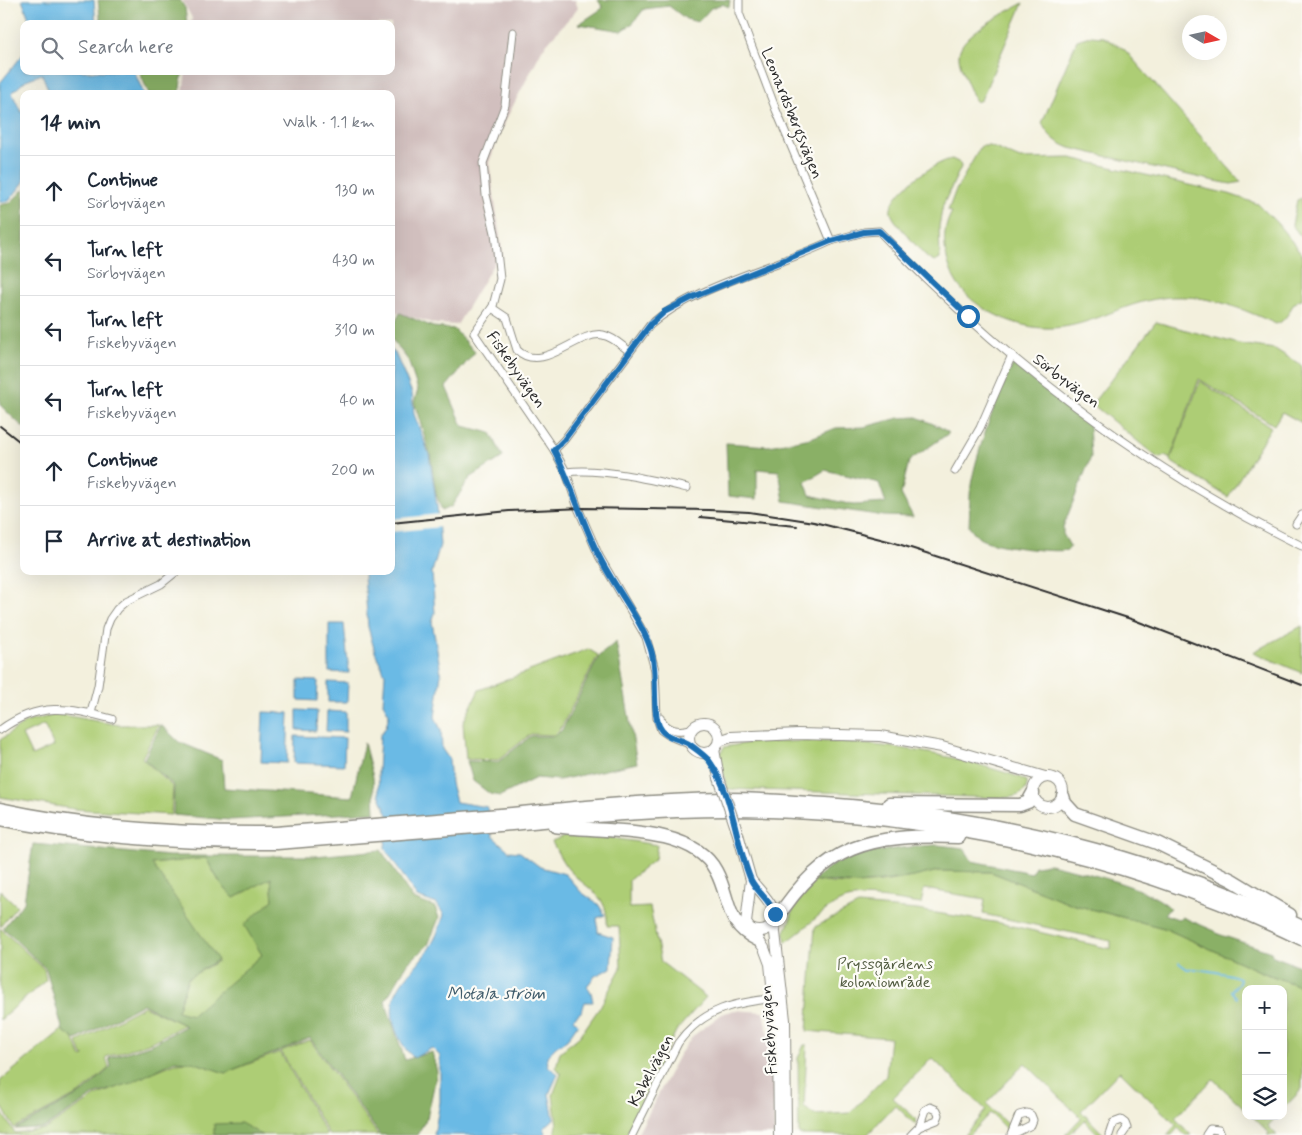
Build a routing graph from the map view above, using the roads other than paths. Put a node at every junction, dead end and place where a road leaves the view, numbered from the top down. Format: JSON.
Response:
{"nodes":[{"id":1,"x":739,"y":0,"type":"edge"},
{"id":2,"x":513,"y":32,"type":"dead end"},
{"id":3,"x":830,"y":238,"type":"junction"},
{"id":4,"x":492,"y":308,"type":"junction"},
{"id":5,"x":629,"y":351,"type":"junction"},
{"id":6,"x":1012,"y":355,"type":"junction"},
{"id":7,"x":554,"y":450,"type":"junction"},
{"id":8,"x":955,"y":471,"type":"dead end"},
{"id":9,"x":566,"y":472,"type":"junction"},
{"id":10,"x":687,"y":488,"type":"dead end"},
{"id":11,"x":1302,"y":515,"type":"edge"},
{"id":12,"x":1296,"y":524,"type":"dead end"},
{"id":13,"x":1302,"y":546,"type":"edge"},
{"id":14,"x":171,"y":575,"type":"edge"},
{"id":15,"x":656,"y":709,"type":"junction"},
{"id":16,"x":91,"y":713,"type":"junction"},
{"id":17,"x":112,"y":719,"type":"dead end"},
{"id":18,"x":691,"y":729,"type":"junction"},
{"id":19,"x":0,"y":730,"type":"edge"},
{"id":20,"x":717,"y":741,"type":"junction"},
{"id":21,"x":690,"y":744,"type":"junction"},
{"id":22,"x":703,"y":753,"type":"junction"},
{"id":23,"x":1014,"y":770,"type":"junction"},
{"id":24,"x":718,"y":776,"type":"junction"},
{"id":25,"x":1045,"y":777,"type":"junction"},
{"id":26,"x":1034,"y":789,"type":"junction"},
{"id":27,"x":1063,"y":796,"type":"junction"},
{"id":28,"x":849,"y":806,"type":"junction"},
{"id":29,"x":0,"y":809,"type":"edge"},
{"id":30,"x":0,"y":819,"type":"edge"},
{"id":31,"x":510,"y":819,"type":"junction"},
{"id":32,"x":539,"y":821,"type":"junction"},
{"id":33,"x":369,"y":831,"type":"junction"},
{"id":34,"x":1006,"y":839,"type":"junction"},
{"id":35,"x":751,"y":880,"type":"junction"},
{"id":36,"x":726,"y":898,"type":"junction"},
{"id":37,"x":774,"y":922,"type":"junction"},
{"id":38,"x":1302,"y":925,"type":"edge"},
{"id":39,"x":750,"y":928,"type":"junction"},
{"id":40,"x":1302,"y":939,"type":"edge"},
{"id":41,"x":758,"y":940,"type":"junction"},
{"id":42,"x":778,"y":997,"type":"junction"},
{"id":43,"x":919,"y":1127,"type":"dead end"},
{"id":44,"x":632,"y":1135,"type":"edge"},
{"id":45,"x":779,"y":1135,"type":"edge"},
{"id":46,"x":786,"y":1135,"type":"edge"},
{"id":47,"x":912,"y":1135,"type":"edge"},
{"id":48,"x":1109,"y":1135,"type":"edge"},
{"id":49,"x":1122,"y":1135,"type":"edge"},
{"id":50,"x":1206,"y":1135,"type":"edge"},
{"id":51,"x":1221,"y":1135,"type":"edge"}],
"edges":[{"from":1,"to":3,"type":"street","name":"Leonardsbergsvägen"},
{"from":2,"to":4,"type":"street","name":"Fiskebyvägen"},
{"from":3,"to":5,"type":"street","name":"Sörbyvägen"},
{"from":3,"to":6,"type":"street","name":"Sörbyvägen"},
{"from":4,"to":5,"type":"street"},
{"from":4,"to":7,"type":"street","name":"Fiskebyvägen"},
{"from":5,"to":7,"type":"street","name":"Sörbyvägen"},
{"from":6,"to":8,"type":"street"},
{"from":6,"to":13,"type":"street","name":"Sörbyvägen"},
{"from":7,"to":9,"type":"street","name":"Fiskebyvägen"},
{"from":9,"to":10,"type":"street"},
{"from":9,"to":15,"type":"street","name":"Fiskebyvägen"},
{"from":11,"to":12,"type":"street"},
{"from":14,"to":16,"type":"street"},
{"from":15,"to":18,"type":"street"},
{"from":15,"to":21,"type":"street","name":"Fiskebyvägen"},
{"from":16,"to":17,"type":"street"},
{"from":16,"to":19,"type":"street"},
{"from":18,"to":20,"type":"street"},
{"from":18,"to":21,"type":"street"},
{"from":20,"to":22,"type":"street"},
{"from":20,"to":23,"type":"street"},
{"from":20,"to":24,"type":"street","name":"Fiskebyvägen"},
{"from":21,"to":22,"type":"street"},
{"from":22,"to":24,"type":"street","name":"Fiskebyvägen"},
{"from":23,"to":25,"type":"street"},
{"from":23,"to":26,"type":"street"},
{"from":24,"to":35,"type":"street","name":"Fiskebyvägen","bridge":true},
{"from":25,"to":26,"type":"street"},
{"from":25,"to":27,"type":"street"},
{"from":26,"to":27,"type":"street"},
{"from":26,"to":28,"type":"highway"},
{"from":27,"to":38,"type":"highway"},
{"from":28,"to":31,"type":"highway"},
{"from":28,"to":38,"type":"highway"},
{"from":29,"to":33,"type":"highway"},
{"from":30,"to":33,"type":"highway"},
{"from":31,"to":32,"type":"highway"},
{"from":31,"to":33,"type":"highway"},
{"from":32,"to":34,"type":"highway"},
{"from":32,"to":36,"type":"highway"},
{"from":34,"to":37,"type":"highway"},
{"from":34,"to":40,"type":"highway"},
{"from":35,"to":37,"type":"street","name":"Fiskebyvägen"},
{"from":35,"to":39,"type":"street","name":"Fiskebyvägen"},
{"from":36,"to":39,"type":"highway"},
{"from":36,"to":41,"type":"highway"},
{"from":37,"to":39,"type":"street"},
{"from":37,"to":42,"type":"street","name":"Fiskebyvägen"},
{"from":39,"to":41,"type":"street","name":"Fiskebyvägen"},
{"from":41,"to":42,"type":"street","name":"Fiskebyvägen"},
{"from":42,"to":44,"type":"street","name":"Kabelvägen"},
{"from":42,"to":45,"type":"street","name":"Fiskebyvägen"},
{"from":42,"to":46,"type":"street","name":"Fiskebyvägen"},
{"from":43,"to":47,"type":"street"},
{"from":48,"to":49,"type":"street"},
{"from":50,"to":51,"type":"street"}]}
